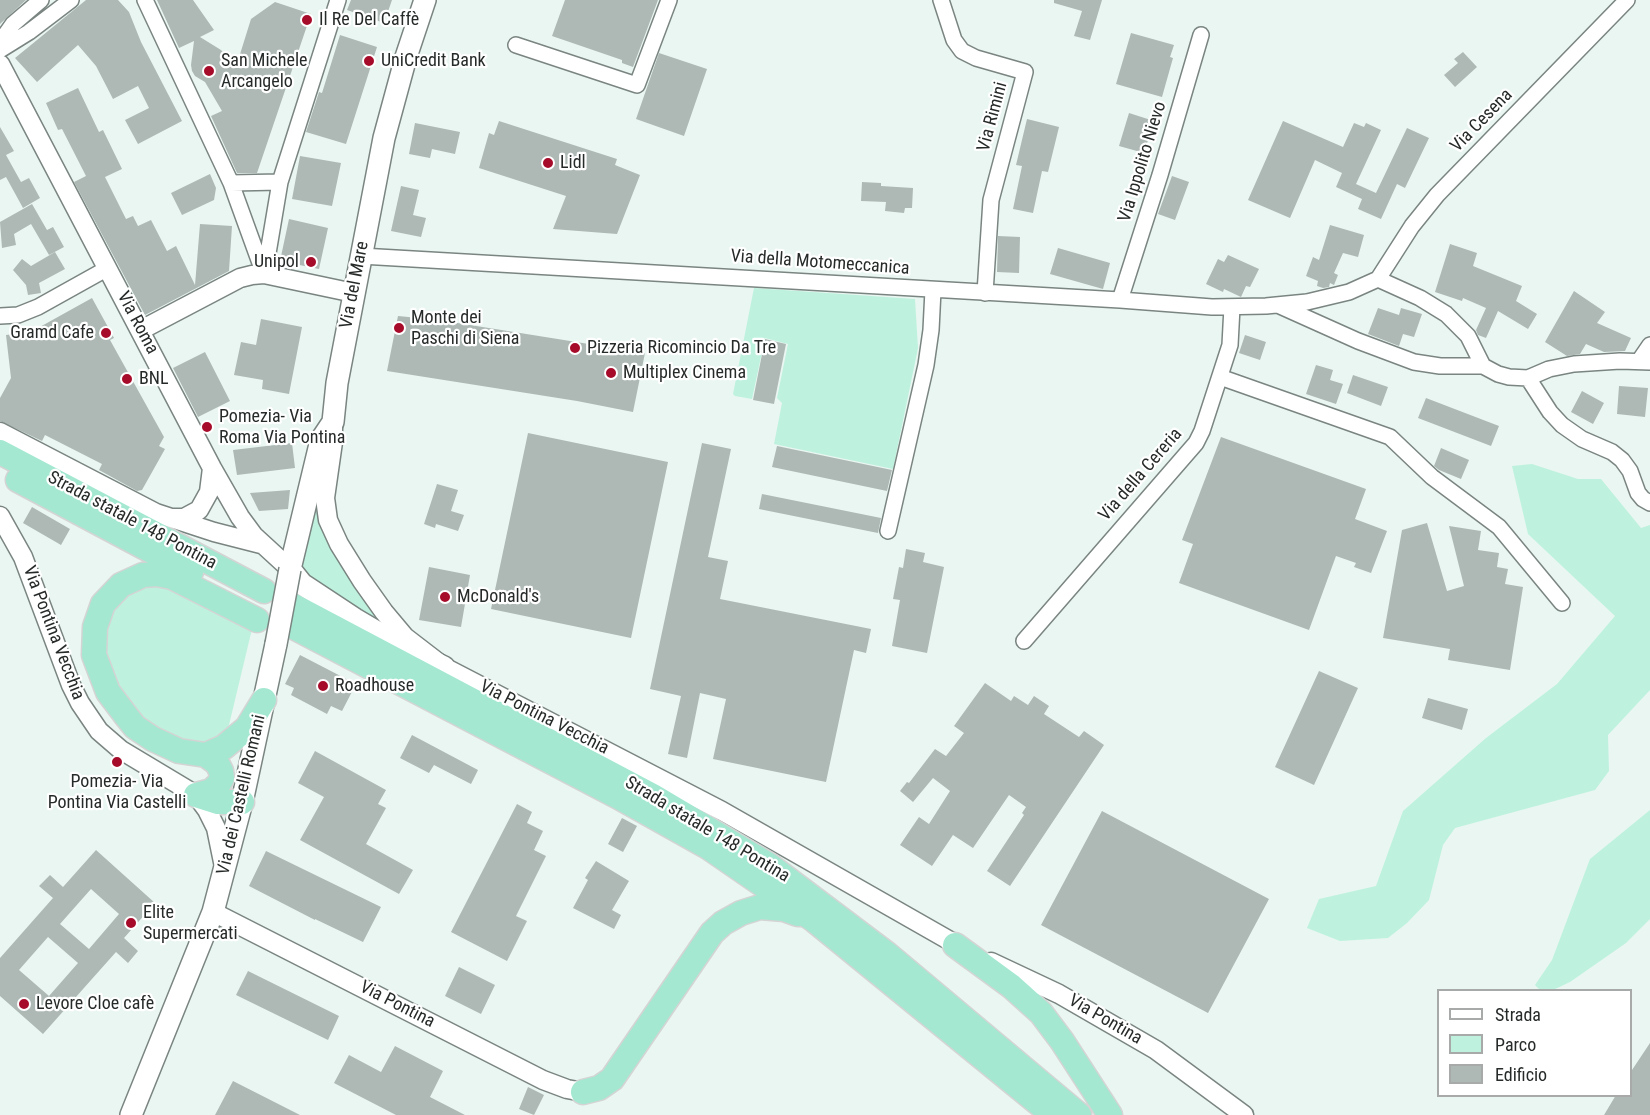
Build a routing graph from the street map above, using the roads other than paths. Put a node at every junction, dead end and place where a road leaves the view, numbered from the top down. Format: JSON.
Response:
{"nodes":[{"id":1,"x":41,"y":0,"type":"edge"},
{"id":2,"x":71,"y":0,"type":"edge"},
{"id":3,"x":145,"y":0,"type":"edge"},
{"id":4,"x":338,"y":0,"type":"edge"},
{"id":5,"x":669,"y":0,"type":"edge"},
{"id":6,"x":941,"y":0,"type":"edge"},
{"id":7,"x":1627,"y":0,"type":"edge"},
{"id":8,"x":427,"y":2,"type":"edge"},
{"id":9,"x":1201,"y":35,"type":"dead end"},
{"id":10,"x":0,"y":42,"type":"edge"},
{"id":11,"x":516,"y":45,"type":"dead end"},
{"id":12,"x":0,"y":50,"type":"edge"},
{"id":13,"x":0,"y":63,"type":"edge"},
{"id":14,"x":280,"y":182,"type":"junction"},
{"id":15,"x":231,"y":183,"type":"junction"},
{"id":16,"x":361,"y":256,"type":"junction"},
{"id":17,"x":108,"y":268,"type":"junction"},
{"id":18,"x":264,"y":274,"type":"junction"},
{"id":19,"x":1378,"y":279,"type":"junction"},
{"id":20,"x":933,"y":290,"type":"junction"},
{"id":21,"x":354,"y":293,"type":"junction"},
{"id":22,"x":985,"y":293,"type":"junction"},
{"id":23,"x":1120,"y":300,"type":"junction"},
{"id":24,"x":1277,"y":305,"type":"junction"},
{"id":25,"x":1232,"y":307,"type":"junction"},
{"id":26,"x":0,"y":316,"type":"edge"},
{"id":27,"x":141,"y":330,"type":"junction"},
{"id":28,"x":1650,"y":345,"type":"edge"},
{"id":29,"x":1645,"y":362,"type":"edge"},
{"id":30,"x":1483,"y":366,"type":"junction"},
{"id":31,"x":1220,"y":377,"type":"junction"},
{"id":32,"x":1528,"y":378,"type":"junction"},
{"id":33,"x":333,"y":424,"type":"junction"},
{"id":34,"x":0,"y":432,"type":"edge"},
{"id":35,"x":0,"y":452,"type":"edge"},
{"id":36,"x":212,"y":468,"type":"junction"},
{"id":37,"x":0,"y":470,"type":"edge"},
{"id":38,"x":1650,"y":503,"type":"edge"},
{"id":39,"x":0,"y":516,"type":"edge"},
{"id":40,"x":162,"y":516,"type":"junction"},
{"id":41,"x":888,"y":531,"type":"dead end"},
{"id":42,"x":261,"y":544,"type":"junction"},
{"id":43,"x":290,"y":569,"type":"junction"},
{"id":44,"x":1562,"y":603,"type":"dead end"},
{"id":45,"x":260,"y":606,"type":"junction"},
{"id":46,"x":287,"y":627,"type":"junction"},
{"id":47,"x":1024,"y":641,"type":"dead end"},
{"id":48,"x":444,"y":667,"type":"junction"},
{"id":49,"x":264,"y":700,"type":"junction"},
{"id":50,"x":206,"y":755,"type":"junction"},
{"id":51,"x":196,"y":795,"type":"junction"},
{"id":52,"x":242,"y":801,"type":"junction"},
{"id":53,"x":224,"y":872,"type":"junction"},
{"id":54,"x":213,"y":912,"type":"junction"},
{"id":55,"x":814,"y":920,"type":"junction"},
{"id":56,"x":956,"y":945,"type":"junction"},
{"id":57,"x":583,"y":1092,"type":"joint"},
{"id":58,"x":131,"y":1115,"type":"edge"},
{"id":59,"x":1053,"y":1115,"type":"edge"},
{"id":60,"x":1079,"y":1115,"type":"edge"},
{"id":61,"x":1110,"y":1115,"type":"edge"},
{"id":62,"x":1244,"y":1115,"type":"edge"}],
"edges":[{"from":1,"to":10,"type":"street"},
{"from":2,"to":12,"type":"street"},
{"from":3,"to":15,"type":"street"},
{"from":4,"to":14,"type":"street"},
{"from":5,"to":11,"type":"street"},
{"from":6,"to":22,"type":"street","name":"Via Rimini"},
{"from":7,"to":19,"type":"street","name":"Via Cesena"},
{"from":8,"to":16,"type":"main road","name":"Via del Mare"},
{"from":9,"to":23,"type":"street","name":"Via Ippolito Nievo"},
{"from":13,"to":17,"type":"street","name":"Via Roma"},
{"from":14,"to":15,"type":"street"},
{"from":14,"to":18,"type":"street"},
{"from":15,"to":18,"type":"street"},
{"from":16,"to":20,"type":"street","name":"Via della Motomeccanica"},
{"from":16,"to":21,"type":"main road","name":"Via del Mare"},
{"from":17,"to":26,"type":"street"},
{"from":17,"to":27,"type":"street","name":"Via Roma"},
{"from":18,"to":21,"type":"street"},
{"from":18,"to":27,"type":"street"},
{"from":19,"to":24,"type":"street","name":"Via della Motomeccanica"},
{"from":19,"to":30,"type":"street"},
{"from":20,"to":22,"type":"street","name":"Via della Motomeccanica"},
{"from":20,"to":41,"type":"street"},
{"from":21,"to":33,"type":"main road","name":"Via del Mare"},
{"from":22,"to":23,"type":"street","name":"Via della Motomeccanica"},
{"from":23,"to":25,"type":"street","name":"Via della Motomeccanica"},
{"from":24,"to":25,"type":"street","name":"Via della Motomeccanica"},
{"from":24,"to":30,"type":"street","name":"Via della Motomeccanica"},
{"from":25,"to":31,"type":"street","name":"Via della Cereria"},
{"from":27,"to":36,"type":"street","name":"Via Roma"},
{"from":28,"to":29,"type":"street"},
{"from":29,"to":32,"type":"street","name":"Via della Motomeccanica"},
{"from":30,"to":32,"type":"street","name":"Via della Motomeccanica"},
{"from":31,"to":44,"type":"street"},
{"from":31,"to":47,"type":"street","name":"Via della Cereria"},
{"from":32,"to":38,"type":"street"},
{"from":33,"to":43,"type":"main road","name":"Via del Mare"},
{"from":33,"to":48,"type":"street","name":"Via Pontina Vecchia"},
{"from":34,"to":40,"type":"street"},
{"from":35,"to":45,"type":"highway","name":"Strada statale 148 Pontina"},
{"from":36,"to":40,"type":"street"},
{"from":36,"to":42,"type":"street","name":"Via Roma"},
{"from":37,"to":45,"type":"highway","name":"Strada statale 148 Pontina"},
{"from":39,"to":51,"type":"street","name":"Via Pontina Vecchia"},
{"from":40,"to":42,"type":"street"},
{"from":42,"to":43,"type":"street","name":"Via Roma"},
{"from":43,"to":46,"type":"main road","name":"Via dei Castelli Romani","bridge":true},
{"from":43,"to":48,"type":"main road"},
{"from":45,"to":50,"type":"highway"},
{"from":46,"to":49,"type":"main road","name":"Via dei Castelli Romani"},
{"from":46,"to":55,"type":"highway","name":"Strada statale 148 Pontina"},
{"from":46,"to":60,"type":"highway","name":"Strada statale 148 Pontina"},
{"from":48,"to":56,"type":"street","name":"Via Pontina Vecchia"},
{"from":49,"to":50,"type":"highway"},
{"from":49,"to":52,"type":"main road","name":"Via dei Castelli Romani"},
{"from":50,"to":51,"type":"highway"},
{"from":51,"to":52,"type":"highway"},
{"from":51,"to":53,"type":"street","name":"Via Pontina Vecchia"},
{"from":52,"to":53,"type":"main road","name":"Via dei Castelli Romani"},
{"from":53,"to":54,"type":"main road","name":"Via dei Castelli Romani"},
{"from":54,"to":57,"type":"street","name":"Via Pontina"},
{"from":54,"to":58,"type":"main road","name":"Via dei Castelli Romani"},
{"from":55,"to":57,"type":"highway"},
{"from":55,"to":59,"type":"highway","name":"Strada statale 148 Pontina"},
{"from":56,"to":61,"type":"highway"},
{"from":56,"to":62,"type":"street","name":"Via Pontina"}]}
